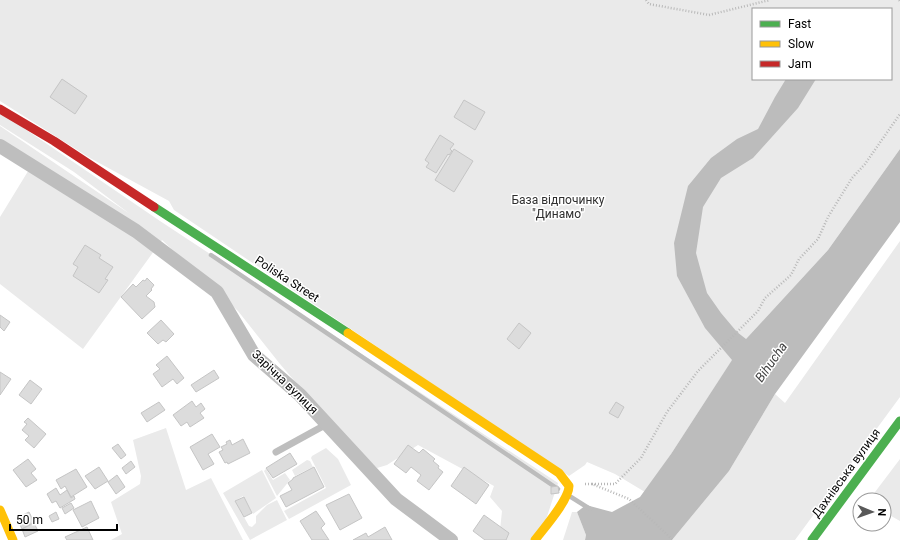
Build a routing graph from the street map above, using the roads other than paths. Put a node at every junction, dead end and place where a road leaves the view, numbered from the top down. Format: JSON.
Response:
{"nodes":[{"id":1,"x":0,"y":109,"type":"edge"},
{"id":2,"x":0,"y":146,"type":"edge"},
{"id":3,"x":900,"y":421,"type":"edge"},
{"id":4,"x":327,"y":424,"type":"junction"},
{"id":5,"x":276,"y":452,"type":"dead end"},
{"id":6,"x":0,"y":510,"type":"edge"},
{"id":7,"x":536,"y":538,"type":"edge"},
{"id":8,"x":13,"y":540,"type":"edge"},
{"id":9,"x":451,"y":540,"type":"edge"},
{"id":10,"x":812,"y":540,"type":"edge"}],
"edges":[{"from":1,"to":7,"type":"street","name":"Poliska Street"},
{"from":2,"to":4,"type":"street","name":"Зарічна вулиця"},
{"from":3,"to":10,"type":"street","name":"Дахнівська вулиця"},
{"from":4,"to":5,"type":"lane"},
{"from":4,"to":9,"type":"street","name":"Зарічна вулиця"},
{"from":6,"to":8,"type":"street"}]}
